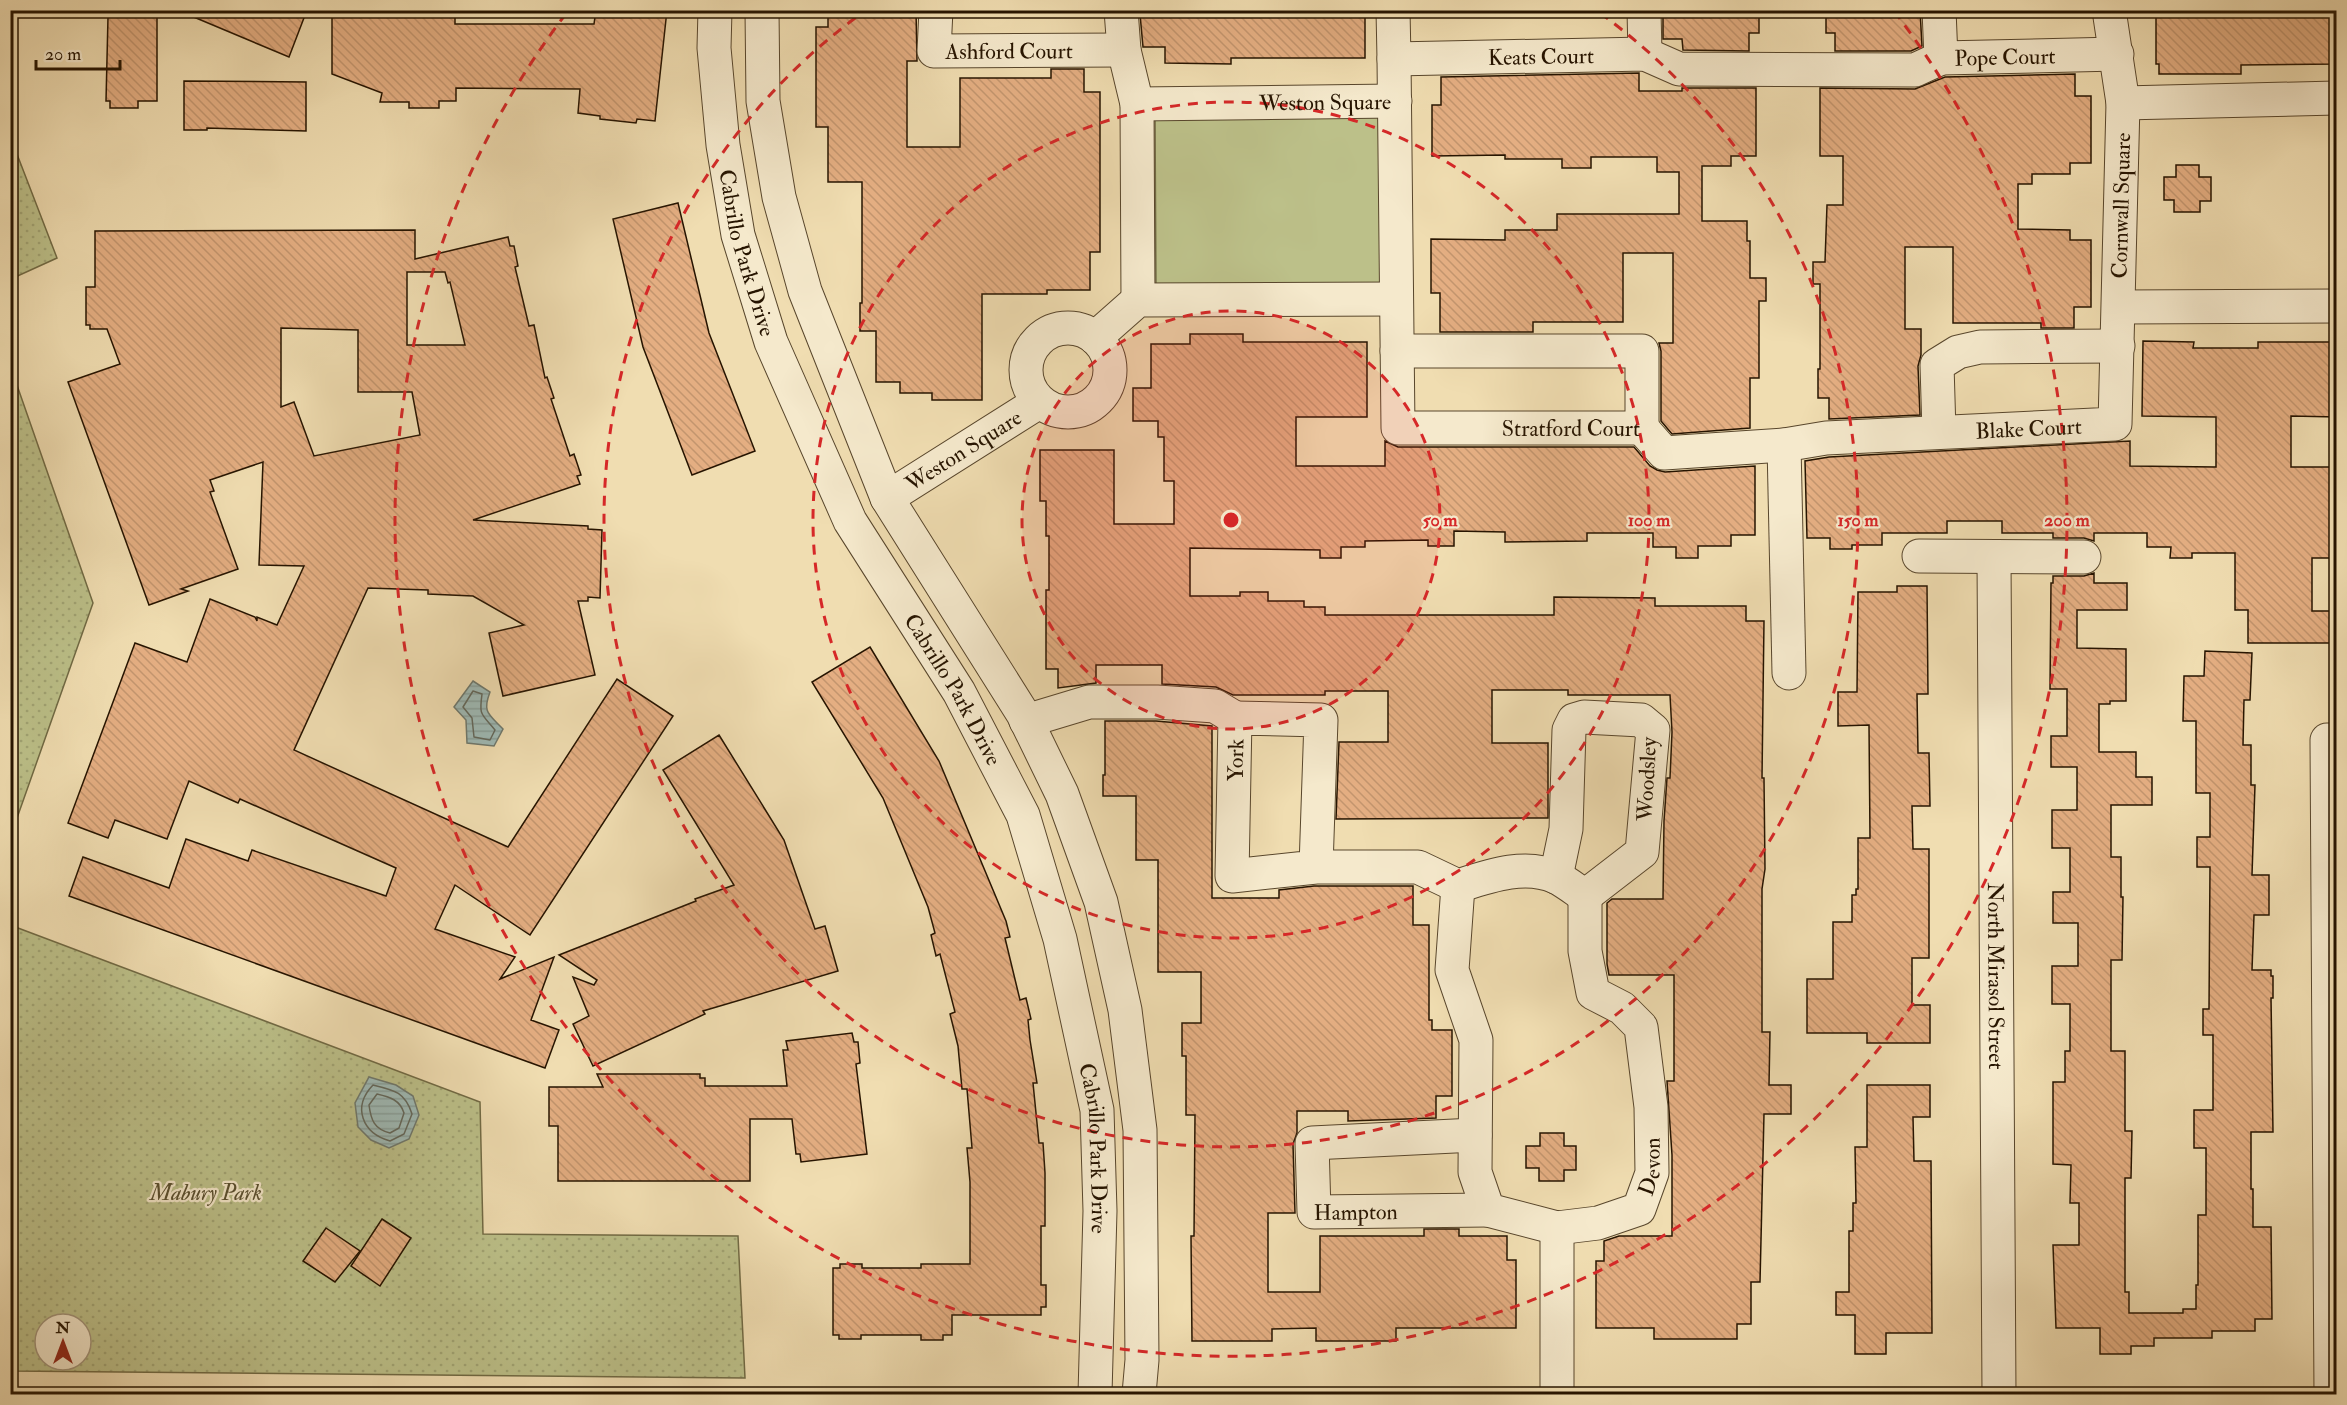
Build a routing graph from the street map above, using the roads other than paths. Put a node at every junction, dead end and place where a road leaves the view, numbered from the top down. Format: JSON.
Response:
{"nodes":[{"id":1,"x":715,"y":10,"type":"edge"},
{"id":2,"x":762,"y":10,"type":"edge"},
{"id":3,"x":936,"y":10,"type":"edge"},
{"id":4,"x":1121,"y":10,"type":"edge"},
{"id":5,"x":1393,"y":10,"type":"edge"},
{"id":6,"x":1644,"y":10,"type":"edge"},
{"id":7,"x":1939,"y":10,"type":"edge"},
{"id":8,"x":2109,"y":10,"type":"edge"},
{"id":9,"x":1124,"y":50,"type":"junction"},
{"id":10,"x":1645,"y":54,"type":"junction"},
{"id":11,"x":2117,"y":54,"type":"junction"},
{"id":12,"x":1941,"y":58,"type":"junction"},
{"id":13,"x":1394,"y":59,"type":"junction"},
{"id":14,"x":2337,"y":98,"type":"edge"},
{"id":15,"x":1395,"y":101,"type":"junction"},
{"id":16,"x":2123,"y":103,"type":"junction"},
{"id":17,"x":1137,"y":104,"type":"junction"},
{"id":18,"x":1396,"y":299,"type":"junction"},
{"id":19,"x":1138,"y":300,"type":"junction"},
{"id":20,"x":2337,"y":306,"type":"edge"},
{"id":21,"x":2120,"y":307,"type":"junction"},
{"id":22,"x":1095,"y":338,"type":"junction"},
{"id":23,"x":2118,"y":346,"type":"junction"},
{"id":24,"x":1397,"y":351,"type":"junction"},
{"id":25,"x":1039,"y":402,"type":"junction"},
{"id":26,"x":1641,"y":428,"type":"junction"},
{"id":27,"x":1939,"y":432,"type":"junction"},
{"id":28,"x":1784,"y":445,"type":"junction"},
{"id":29,"x":887,"y":498,"type":"junction"},
{"id":30,"x":1919,"y":556,"type":"dead end"},
{"id":31,"x":2084,"y":557,"type":"dead end"},
{"id":32,"x":1994,"y":558,"type":"junction"},
{"id":33,"x":1790,"y":673,"type":"dead end"},
{"id":34,"x":1236,"y":718,"type":"junction"},
{"id":35,"x":1026,"y":721,"type":"junction"},
{"id":36,"x":2332,"y":740,"type":"edge"},
{"id":37,"x":1316,"y":867,"type":"junction"},
{"id":38,"x":1556,"y":877,"type":"junction"},
{"id":39,"x":1458,"y":886,"type":"junction"},
{"id":40,"x":1585,"y":896,"type":"junction"},
{"id":41,"x":1475,"y":1135,"type":"junction"},
{"id":42,"x":1488,"y":1210,"type":"junction"},
{"id":43,"x":1557,"y":1228,"type":"junction"},
{"id":44,"x":1095,"y":1395,"type":"edge"},
{"id":45,"x":1139,"y":1395,"type":"edge"},
{"id":46,"x":1557,"y":1395,"type":"edge"},
{"id":47,"x":1999,"y":1395,"type":"edge"},
{"id":48,"x":2331,"y":1395,"type":"edge"}],
"edges":[{"from":1,"to":44,"type":"street","name":"Cabrillo Park Drive"},
{"from":2,"to":29,"type":"street","name":"Cabrillo Park Drive"},
{"from":3,"to":9,"type":"street","name":"Ashford Court"},
{"from":4,"to":9,"type":"street"},
{"from":5,"to":13,"type":"street"},
{"from":6,"to":10,"type":"street"},
{"from":7,"to":12,"type":"street","name":"Pope Court"},
{"from":8,"to":11,"type":"street"},
{"from":9,"to":17,"type":"street"},
{"from":10,"to":12,"type":"street"},
{"from":10,"to":13,"type":"street","name":"Keats Court"},
{"from":11,"to":12,"type":"street","name":"Pope Court"},
{"from":11,"to":16,"type":"street"},
{"from":13,"to":15,"type":"street"},
{"from":14,"to":16,"type":"street","name":"Cornwall Square"},
{"from":15,"to":17,"type":"street","name":"Weston Square"},
{"from":15,"to":18,"type":"street","name":"Weston Square"},
{"from":16,"to":21,"type":"street","name":"Cornwall Square"},
{"from":17,"to":19,"type":"street"},
{"from":18,"to":19,"type":"street"},
{"from":18,"to":24,"type":"street","name":"Stratford Court"},
{"from":19,"to":22,"type":"street"},
{"from":20,"to":21,"type":"street","name":"Cornwall Square"},
{"from":21,"to":23,"type":"street","name":"Blake Court"},
{"from":22,"to":25,"type":"street","name":"Weston Square"},
{"from":22,"to":25,"type":"street","name":"Weston Square"},
{"from":23,"to":27,"type":"street"},
{"from":23,"to":27,"type":"street","name":"Blake Court"},
{"from":24,"to":26,"type":"street","name":"Stratford Court"},
{"from":24,"to":26,"type":"street","name":"Stratford Court"},
{"from":25,"to":29,"type":"street","name":"Weston Square"},
{"from":26,"to":28,"type":"street","name":"Blake Court"},
{"from":27,"to":28,"type":"street","name":"Blake Court"},
{"from":28,"to":33,"type":"street"},
{"from":29,"to":35,"type":"street","name":"Cabrillo Park Drive"},
{"from":30,"to":32,"type":"street"},
{"from":31,"to":32,"type":"street"},
{"from":32,"to":47,"type":"street","name":"North Mirasol Street"},
{"from":34,"to":35,"type":"street"},
{"from":34,"to":37,"type":"street","name":"York"},
{"from":34,"to":37,"type":"street","name":"York"},
{"from":35,"to":45,"type":"street","name":"Cabrillo Park Drive"},
{"from":36,"to":48,"type":"street"},
{"from":37,"to":39,"type":"street","name":"York"},
{"from":38,"to":39,"type":"street"},
{"from":38,"to":40,"type":"street"},
{"from":38,"to":40,"type":"street","name":"Woodsley"},
{"from":39,"to":41,"type":"street"},
{"from":40,"to":43,"type":"street","name":"Devon"},
{"from":41,"to":42,"type":"street"},
{"from":41,"to":42,"type":"street","name":"Hampton"},
{"from":42,"to":43,"type":"street"},
{"from":43,"to":46,"type":"street"}]}
